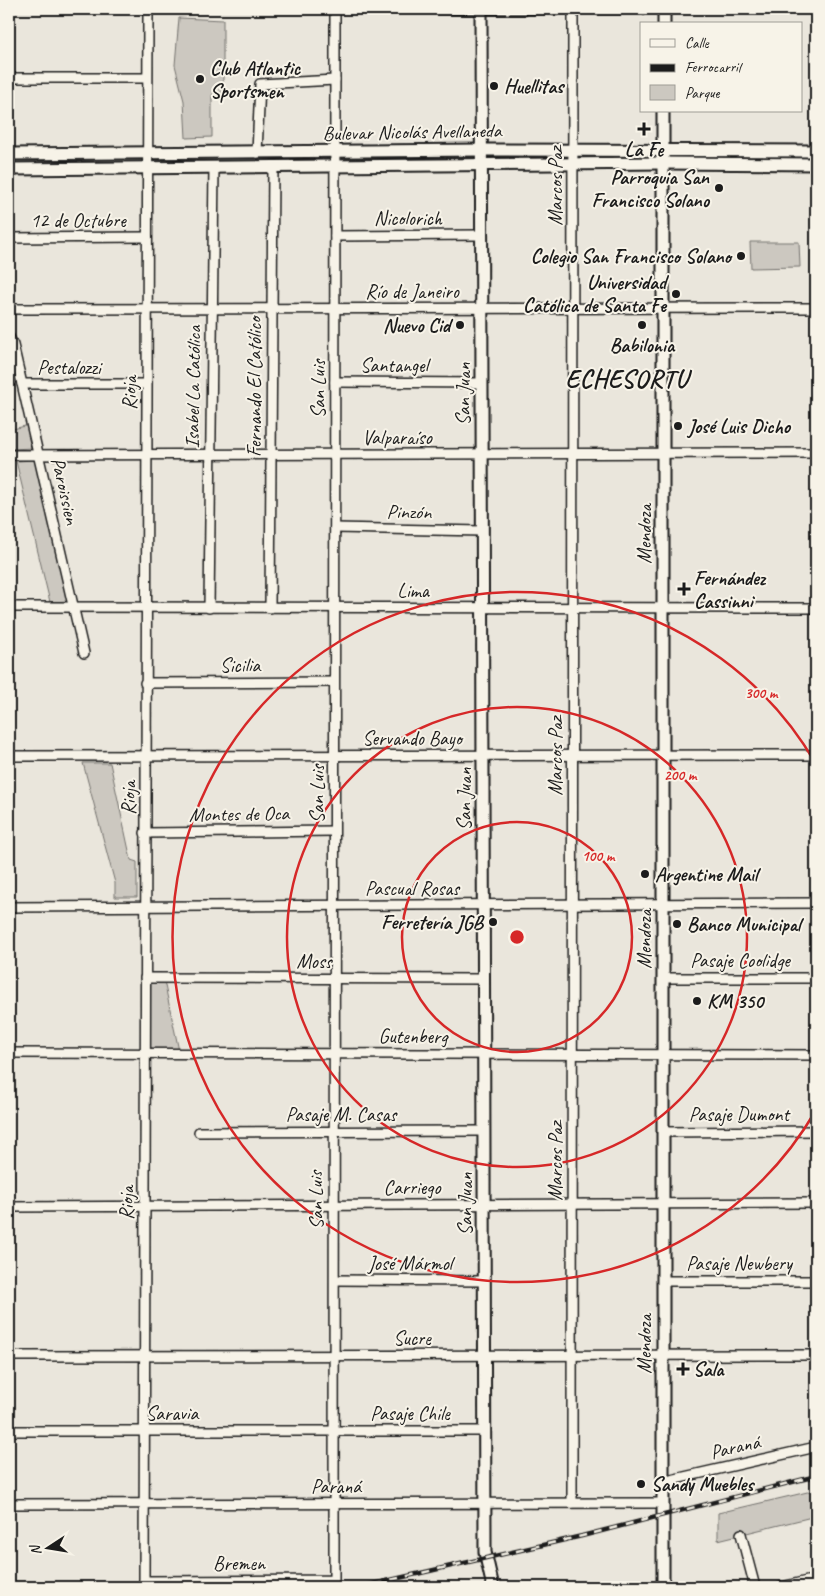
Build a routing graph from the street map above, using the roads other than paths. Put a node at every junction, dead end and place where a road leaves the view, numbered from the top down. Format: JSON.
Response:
{"nodes":[{"id":1,"x":148,"y":9,"type":"edge"},
{"id":2,"x":335,"y":9,"type":"edge"},
{"id":3,"x":390,"y":9,"type":"edge"},
{"id":4,"x":481,"y":9,"type":"edge"},
{"id":5,"x":573,"y":9,"type":"edge"},
{"id":6,"x":664,"y":9,"type":"edge"},
{"id":7,"x":677,"y":9,"type":"edge"},
{"id":8,"x":664,"y":22,"type":"edge"},
{"id":9,"x":9,"y":78,"type":"edge"},
{"id":10,"x":147,"y":78,"type":"junction"},
{"id":11,"x":335,"y":80,"type":"junction"},
{"id":12,"x":664,"y":112,"type":"edge"},
{"id":13,"x":482,"y":150,"type":"junction"},
{"id":14,"x":573,"y":150,"type":"junction"},
{"id":15,"x":663,"y":150,"type":"junction"},
{"id":16,"x":816,"y":151,"type":"edge"},
{"id":17,"x":335,"y":152,"type":"junction"},
{"id":18,"x":257,"y":153,"type":"junction"},
{"id":19,"x":9,"y":154,"type":"edge"},
{"id":20,"x":147,"y":154,"type":"junction"},
{"id":21,"x":664,"y":163,"type":"junction"},
{"id":22,"x":573,"y":164,"type":"junction"},
{"id":23,"x":816,"y":164,"type":"edge"},
{"id":24,"x":482,"y":165,"type":"junction"},
{"id":25,"x":273,"y":166,"type":"junction"},
{"id":26,"x":336,"y":166,"type":"junction"},
{"id":27,"x":147,"y":167,"type":"junction"},
{"id":28,"x":214,"y":167,"type":"junction"},
{"id":29,"x":9,"y":168,"type":"edge"},
{"id":30,"x":482,"y":235,"type":"junction"},
{"id":31,"x":335,"y":236,"type":"junction"},
{"id":32,"x":147,"y":237,"type":"junction"},
{"id":33,"x":9,"y":238,"type":"edge"},
{"id":34,"x":482,"y":308,"type":"junction"},
{"id":35,"x":572,"y":308,"type":"junction"},
{"id":36,"x":663,"y":308,"type":"junction"},
{"id":37,"x":816,"y":308,"type":"edge"},
{"id":38,"x":9,"y":309,"type":"edge"},
{"id":39,"x":147,"y":309,"type":"junction"},
{"id":40,"x":212,"y":309,"type":"junction"},
{"id":41,"x":272,"y":309,"type":"junction"},
{"id":42,"x":335,"y":309,"type":"junction"},
{"id":43,"x":9,"y":338,"type":"edge"},
{"id":44,"x":335,"y":382,"type":"junction"},
{"id":45,"x":482,"y":383,"type":"junction"},
{"id":46,"x":22,"y":384,"type":"junction"},
{"id":47,"x":146,"y":384,"type":"junction"},
{"id":48,"x":271,"y":454,"type":"junction"},
{"id":49,"x":335,"y":454,"type":"junction"},
{"id":50,"x":482,"y":454,"type":"junction"},
{"id":51,"x":572,"y":454,"type":"junction"},
{"id":52,"x":663,"y":454,"type":"junction"},
{"id":53,"x":816,"y":454,"type":"edge"},
{"id":54,"x":9,"y":455,"type":"edge"},
{"id":55,"x":39,"y":455,"type":"junction"},
{"id":56,"x":146,"y":455,"type":"junction"},
{"id":57,"x":210,"y":455,"type":"junction"},
{"id":58,"x":335,"y":528,"type":"junction"},
{"id":59,"x":482,"y":531,"type":"junction"},
{"id":60,"x":74,"y":606,"type":"junction"},
{"id":61,"x":9,"y":607,"type":"edge"},
{"id":62,"x":146,"y":608,"type":"junction"},
{"id":63,"x":209,"y":608,"type":"junction"},
{"id":64,"x":270,"y":608,"type":"junction"},
{"id":65,"x":335,"y":608,"type":"junction"},
{"id":66,"x":482,"y":608,"type":"junction"},
{"id":67,"x":572,"y":608,"type":"junction"},
{"id":68,"x":663,"y":608,"type":"junction"},
{"id":69,"x":816,"y":608,"type":"edge"},
{"id":70,"x":84,"y":653,"type":"dead end"},
{"id":71,"x":334,"y":682,"type":"junction"},
{"id":72,"x":145,"y":683,"type":"junction"},
{"id":73,"x":816,"y":754,"type":"edge"},
{"id":74,"x":334,"y":755,"type":"junction"},
{"id":75,"x":483,"y":755,"type":"junction"},
{"id":76,"x":572,"y":755,"type":"junction"},
{"id":77,"x":663,"y":755,"type":"junction"},
{"id":78,"x":9,"y":756,"type":"edge"},
{"id":79,"x":145,"y":756,"type":"junction"},
{"id":80,"x":334,"y":831,"type":"junction"},
{"id":81,"x":145,"y":833,"type":"junction"},
{"id":82,"x":816,"y":903,"type":"edge"},
{"id":83,"x":572,"y":904,"type":"junction"},
{"id":84,"x":663,"y":904,"type":"junction"},
{"id":85,"x":334,"y":905,"type":"junction"},
{"id":86,"x":483,"y":905,"type":"junction"},
{"id":87,"x":145,"y":906,"type":"junction"},
{"id":88,"x":9,"y":907,"type":"edge"},
{"id":89,"x":144,"y":978,"type":"junction"},
{"id":90,"x":663,"y":978,"type":"junction"},
{"id":91,"x":816,"y":978,"type":"edge"},
{"id":92,"x":334,"y":979,"type":"junction"},
{"id":93,"x":483,"y":979,"type":"junction"},
{"id":94,"x":9,"y":1053,"type":"edge"},
{"id":95,"x":144,"y":1053,"type":"junction"},
{"id":96,"x":334,"y":1054,"type":"junction"},
{"id":97,"x":483,"y":1054,"type":"junction"},
{"id":98,"x":572,"y":1054,"type":"junction"},
{"id":99,"x":663,"y":1054,"type":"junction"},
{"id":100,"x":816,"y":1055,"type":"edge"},
{"id":101,"x":484,"y":1131,"type":"junction"},
{"id":102,"x":199,"y":1132,"type":"dead end"},
{"id":103,"x":333,"y":1132,"type":"junction"},
{"id":104,"x":663,"y":1132,"type":"junction"},
{"id":105,"x":816,"y":1132,"type":"edge"},
{"id":106,"x":816,"y":1203,"type":"edge"},
{"id":107,"x":572,"y":1204,"type":"junction"},
{"id":108,"x":663,"y":1204,"type":"junction"},
{"id":109,"x":333,"y":1205,"type":"junction"},
{"id":110,"x":484,"y":1205,"type":"junction"},
{"id":111,"x":144,"y":1206,"type":"junction"},
{"id":112,"x":9,"y":1207,"type":"edge"},
{"id":113,"x":335,"y":1280,"type":"junction"},
{"id":114,"x":484,"y":1280,"type":"junction"},
{"id":115,"x":663,"y":1281,"type":"junction"},
{"id":116,"x":816,"y":1281,"type":"edge"},
{"id":117,"x":9,"y":1356,"type":"edge"},
{"id":118,"x":143,"y":1356,"type":"junction"},
{"id":119,"x":335,"y":1356,"type":"junction"},
{"id":120,"x":484,"y":1356,"type":"junction"},
{"id":121,"x":572,"y":1356,"type":"junction"},
{"id":122,"x":663,"y":1356,"type":"junction"},
{"id":123,"x":816,"y":1356,"type":"edge"},
{"id":124,"x":9,"y":1431,"type":"edge"},
{"id":125,"x":143,"y":1431,"type":"junction"},
{"id":126,"x":335,"y":1431,"type":"junction"},
{"id":127,"x":484,"y":1431,"type":"junction"},
{"id":128,"x":816,"y":1447,"type":"edge"},
{"id":129,"x":662,"y":1482,"type":"junction"},
{"id":130,"x":334,"y":1503,"type":"junction"},
{"id":131,"x":572,"y":1503,"type":"junction"},
{"id":132,"x":662,"y":1503,"type":"junction"},
{"id":133,"x":9,"y":1504,"type":"edge"},
{"id":134,"x":143,"y":1504,"type":"junction"},
{"id":135,"x":484,"y":1504,"type":"junction"},
{"id":136,"x":741,"y":1534,"type":"dead end"},
{"id":137,"x":816,"y":1579,"type":"edge"},
{"id":138,"x":334,"y":1580,"type":"joint"},
{"id":139,"x":144,"y":1584,"type":"edge"},
{"id":140,"x":493,"y":1587,"type":"edge"},
{"id":141,"x":662,"y":1587,"type":"edge"},
{"id":142,"x":755,"y":1587,"type":"edge"},
{"id":143,"x":781,"y":1587,"type":"edge"}],
"edges":[{"from":1,"to":10,"type":"street","name":"Rioja"},
{"from":2,"to":11,"type":"street","name":"San Luis"},
{"from":3,"to":4,"type":"street"},
{"from":4,"to":5,"type":"street"},
{"from":4,"to":13,"type":"main road","name":"San Juan"},
{"from":5,"to":6,"type":"street"},
{"from":5,"to":14,"type":"street","name":"Marcos Paz"},
{"from":6,"to":7,"type":"street"},
{"from":6,"to":8,"type":"main road"},
{"from":9,"to":10,"type":"street"},
{"from":10,"to":20,"type":"street","name":"Rioja"},
{"from":11,"to":17,"type":"street","name":"San Luis"},
{"from":11,"to":18,"type":"street"},
{"from":12,"to":15,"type":"main road","name":"Mendoza"},
{"from":13,"to":14,"type":"main road","name":"Bulevar Nicolás Avellaneda"},
{"from":13,"to":17,"type":"main road","name":"Bulevar Nicolás Avellaneda"},
{"from":13,"to":24,"type":"main road","name":"San Juan"},
{"from":14,"to":15,"type":"main road","name":"Bulevar Nicolás Avellaneda"},
{"from":14,"to":22,"type":"street","name":"Marcos Paz"},
{"from":15,"to":16,"type":"main road","name":"Bulevar Nicolás Avellaneda"},
{"from":15,"to":21,"type":"main road","name":"Mendoza"},
{"from":17,"to":18,"type":"main road","name":"Bulevar Nicolás Avellaneda"},
{"from":17,"to":26,"type":"street","name":"San Luis"},
{"from":18,"to":20,"type":"main road","name":"Bulevar Nicolás Avellaneda"},
{"from":19,"to":20,"type":"main road","name":"Bulevar Nicolás Avellaneda"},
{"from":20,"to":27,"type":"street","name":"Rioja"},
{"from":21,"to":22,"type":"main road","name":"Bulevar Nicolás Avellaneda"},
{"from":21,"to":23,"type":"main road","name":"Bulevar Nicolás Avellaneda"},
{"from":21,"to":36,"type":"main road","name":"Mendoza"},
{"from":22,"to":24,"type":"main road","name":"Bulevar Nicolás Avellaneda"},
{"from":22,"to":35,"type":"street","name":"Marcos Paz"},
{"from":24,"to":26,"type":"main road","name":"Bulevar Nicolás Avellaneda"},
{"from":24,"to":30,"type":"main road","name":"San Juan"},
{"from":25,"to":26,"type":"main road","name":"Bulevar Nicolás Avellaneda"},
{"from":25,"to":28,"type":"main road","name":"Bulevar Nicolás Avellaneda"},
{"from":25,"to":41,"type":"street","name":"Fernando El Católico"},
{"from":26,"to":31,"type":"street","name":"San Luis"},
{"from":27,"to":28,"type":"main road","name":"Bulevar Nicolás Avellaneda"},
{"from":27,"to":29,"type":"main road","name":"Bulevar Nicolás Avellaneda"},
{"from":27,"to":32,"type":"street","name":"Rioja"},
{"from":28,"to":40,"type":"street","name":"Isabel La Católica"},
{"from":30,"to":31,"type":"street","name":"Nicolorich"},
{"from":30,"to":34,"type":"main road","name":"San Juan"},
{"from":31,"to":42,"type":"street","name":"San Luis"},
{"from":32,"to":33,"type":"street","name":"12 de Octubre"},
{"from":32,"to":39,"type":"street","name":"Rioja"},
{"from":34,"to":35,"type":"street","name":"Río de Janeiro"},
{"from":34,"to":42,"type":"street","name":"Río de Janeiro"},
{"from":34,"to":45,"type":"main road","name":"San Juan"},
{"from":35,"to":36,"type":"street","name":"Río de Janeiro"},
{"from":35,"to":51,"type":"street","name":"Marcos Paz"},
{"from":36,"to":37,"type":"street","name":"Río de Janeiro"},
{"from":36,"to":52,"type":"main road","name":"Mendoza"},
{"from":38,"to":39,"type":"street","name":"Río de Janeiro"},
{"from":39,"to":40,"type":"street","name":"Río de Janeiro"},
{"from":39,"to":47,"type":"street","name":"Rioja"},
{"from":40,"to":41,"type":"street","name":"Río de Janeiro"},
{"from":40,"to":57,"type":"street","name":"Isabel La Católica"},
{"from":41,"to":42,"type":"street","name":"Río de Janeiro"},
{"from":41,"to":48,"type":"street","name":"Fernando El Católico"},
{"from":42,"to":44,"type":"street","name":"San Luis"},
{"from":43,"to":46,"type":"street","name":"Paroissien"},
{"from":44,"to":45,"type":"street","name":"Santangel"},
{"from":44,"to":49,"type":"street","name":"San Luis"},
{"from":45,"to":50,"type":"main road","name":"San Juan"},
{"from":46,"to":47,"type":"street","name":"Pestalozzi"},
{"from":46,"to":55,"type":"street","name":"Paroissien"},
{"from":47,"to":56,"type":"street","name":"Rioja"},
{"from":48,"to":49,"type":"street","name":"Valparaíso"},
{"from":48,"to":57,"type":"street","name":"Valparaíso"},
{"from":48,"to":64,"type":"street","name":"Fernando El Católico"},
{"from":49,"to":50,"type":"street","name":"Valparaíso"},
{"from":49,"to":58,"type":"street","name":"San Luis"},
{"from":50,"to":51,"type":"street","name":"Valparaíso"},
{"from":50,"to":59,"type":"main road","name":"San Juan"},
{"from":51,"to":52,"type":"street","name":"Valparaíso"},
{"from":51,"to":67,"type":"street","name":"Marcos Paz"},
{"from":52,"to":53,"type":"street","name":"Valparaíso"},
{"from":52,"to":68,"type":"main road","name":"Mendoza"},
{"from":54,"to":55,"type":"street","name":"Valparaíso"},
{"from":55,"to":56,"type":"street","name":"Valparaíso"},
{"from":55,"to":60,"type":"street","name":"Paroissien"},
{"from":56,"to":57,"type":"street","name":"Valparaíso"},
{"from":56,"to":62,"type":"street","name":"Rioja"},
{"from":57,"to":63,"type":"street","name":"Isabel La Católica"},
{"from":58,"to":59,"type":"street","name":"Pinzón"},
{"from":58,"to":65,"type":"street","name":"San Luis"},
{"from":59,"to":66,"type":"main road","name":"San Juan"},
{"from":60,"to":61,"type":"street","name":"Lima"},
{"from":60,"to":62,"type":"street","name":"Lima"},
{"from":60,"to":70,"type":"street","name":"Paroissien"},
{"from":62,"to":63,"type":"street","name":"Lima"},
{"from":62,"to":72,"type":"street","name":"Rioja"},
{"from":63,"to":64,"type":"street","name":"Lima"},
{"from":64,"to":65,"type":"street","name":"Lima"},
{"from":65,"to":66,"type":"street","name":"Lima"},
{"from":65,"to":71,"type":"street","name":"San Luis"},
{"from":66,"to":67,"type":"street","name":"Lima"},
{"from":66,"to":75,"type":"main road","name":"San Juan"},
{"from":67,"to":68,"type":"street","name":"Lima"},
{"from":67,"to":76,"type":"street","name":"Marcos Paz"},
{"from":68,"to":69,"type":"street","name":"Lima"},
{"from":68,"to":77,"type":"main road","name":"Mendoza"},
{"from":71,"to":72,"type":"street","name":"Sicilia"},
{"from":71,"to":74,"type":"street","name":"San Luis"},
{"from":72,"to":79,"type":"street","name":"Rioja"},
{"from":73,"to":77,"type":"street","name":"Servando Bayo"},
{"from":74,"to":75,"type":"street","name":"Servando Bayo"},
{"from":74,"to":79,"type":"street","name":"Servando Bayo"},
{"from":74,"to":80,"type":"street","name":"San Luis"},
{"from":75,"to":76,"type":"street","name":"Servando Bayo"},
{"from":75,"to":86,"type":"main road","name":"San Juan"},
{"from":76,"to":77,"type":"street","name":"Servando Bayo"},
{"from":76,"to":83,"type":"street","name":"Marcos Paz"},
{"from":77,"to":84,"type":"main road","name":"Mendoza"},
{"from":78,"to":79,"type":"street","name":"Servando Bayo"},
{"from":79,"to":81,"type":"street","name":"Rioja"},
{"from":80,"to":81,"type":"street","name":"Montes de Oca"},
{"from":80,"to":85,"type":"street","name":"San Luis"},
{"from":81,"to":87,"type":"street","name":"Rioja"},
{"from":82,"to":84,"type":"street","name":"Pascual Rosas"},
{"from":83,"to":84,"type":"street","name":"Pascual Rosas"},
{"from":83,"to":86,"type":"street","name":"Pascual Rosas"},
{"from":83,"to":98,"type":"street","name":"Marcos Paz"},
{"from":84,"to":90,"type":"main road","name":"Mendoza"},
{"from":85,"to":86,"type":"street","name":"Pascual Rosas"},
{"from":85,"to":87,"type":"street","name":"Pascual Rosas"},
{"from":85,"to":92,"type":"street","name":"San Luis"},
{"from":86,"to":93,"type":"main road","name":"San Juan"},
{"from":87,"to":88,"type":"street","name":"Pascual Rosas"},
{"from":87,"to":89,"type":"street","name":"Rioja"},
{"from":89,"to":92,"type":"street","name":"Moss"},
{"from":89,"to":95,"type":"street","name":"Rioja"},
{"from":90,"to":91,"type":"street","name":"Pasaje Coolidge"},
{"from":90,"to":99,"type":"main road","name":"Mendoza"},
{"from":92,"to":93,"type":"street","name":"Moss"},
{"from":92,"to":96,"type":"street","name":"San Luis"},
{"from":93,"to":97,"type":"main road","name":"San Juan"},
{"from":94,"to":95,"type":"street","name":"Gutenberg"},
{"from":95,"to":96,"type":"street","name":"Gutenberg"},
{"from":95,"to":111,"type":"street","name":"Rioja"},
{"from":96,"to":97,"type":"street","name":"Gutenberg"},
{"from":96,"to":103,"type":"street","name":"San Luis"},
{"from":97,"to":98,"type":"street","name":"Gutenberg"},
{"from":97,"to":101,"type":"main road","name":"San Juan"},
{"from":98,"to":99,"type":"street","name":"Gutenberg"},
{"from":98,"to":107,"type":"street","name":"Marcos Paz"},
{"from":99,"to":100,"type":"street","name":"Gutenberg"},
{"from":99,"to":104,"type":"main road","name":"Mendoza"},
{"from":101,"to":103,"type":"street","name":"Pasaje M. Casas"},
{"from":101,"to":110,"type":"main road","name":"San Juan"},
{"from":102,"to":103,"type":"street","name":"Pasaje M. Casas"},
{"from":103,"to":109,"type":"street","name":"San Luis"},
{"from":104,"to":105,"type":"street","name":"Pasaje Dumont"},
{"from":104,"to":108,"type":"main road","name":"Mendoza"},
{"from":106,"to":108,"type":"street","name":"Carriego"},
{"from":107,"to":108,"type":"street","name":"Carriego"},
{"from":107,"to":110,"type":"street","name":"Carriego"},
{"from":107,"to":121,"type":"street","name":"Marcos Paz"},
{"from":108,"to":115,"type":"main road","name":"Mendoza"},
{"from":109,"to":110,"type":"street","name":"Carriego"},
{"from":109,"to":111,"type":"street","name":"Carriego"},
{"from":109,"to":113,"type":"street","name":"San Luis"},
{"from":110,"to":114,"type":"main road","name":"San Juan"},
{"from":111,"to":112,"type":"street","name":"Carriego"},
{"from":111,"to":118,"type":"street","name":"Rioja"},
{"from":113,"to":114,"type":"street","name":"José Mármol"},
{"from":113,"to":119,"type":"street","name":"San Luis"},
{"from":114,"to":120,"type":"main road","name":"San Juan"},
{"from":115,"to":116,"type":"street","name":"Pasaje Newbery"},
{"from":115,"to":122,"type":"main road","name":"Mendoza"},
{"from":117,"to":118,"type":"street","name":"Sucre"},
{"from":118,"to":119,"type":"street","name":"Sucre"},
{"from":118,"to":125,"type":"street","name":"Rioja"},
{"from":119,"to":120,"type":"street","name":"Sucre"},
{"from":119,"to":126,"type":"street","name":"San Luis"},
{"from":120,"to":121,"type":"street","name":"Sucre"},
{"from":120,"to":127,"type":"main road","name":"San Juan"},
{"from":121,"to":122,"type":"street","name":"Sucre"},
{"from":121,"to":131,"type":"street","name":"Marcos Paz"},
{"from":122,"to":123,"type":"street","name":"Sucre"},
{"from":122,"to":129,"type":"main road","name":"Mendoza"},
{"from":124,"to":125,"type":"street","name":"Saravia"},
{"from":125,"to":126,"type":"street","name":"Saravia"},
{"from":125,"to":134,"type":"street","name":"Rioja"},
{"from":126,"to":127,"type":"street","name":"Pasaje Chile"},
{"from":126,"to":130,"type":"street","name":"San Luis"},
{"from":127,"to":135,"type":"main road","name":"San Juan"},
{"from":128,"to":129,"type":"street","name":"Paraná"},
{"from":129,"to":132,"type":"main road","name":"Mendoza"},
{"from":130,"to":134,"type":"street","name":"Paraná"},
{"from":130,"to":135,"type":"street","name":"Paraná"},
{"from":130,"to":138,"type":"street","name":"San Luis"},
{"from":131,"to":132,"type":"street","name":"Paraná"},
{"from":131,"to":135,"type":"street","name":"Paraná"},
{"from":132,"to":141,"type":"main road","name":"Mendoza"},
{"from":133,"to":134,"type":"street","name":"Paraná"},
{"from":134,"to":139,"type":"street","name":"Rioja"},
{"from":135,"to":140,"type":"main road","name":"San Juan"},
{"from":136,"to":142,"type":"street"},
{"from":137,"to":143,"type":"street"},
{"from":138,"to":139,"type":"street","name":"Bremen"}]}
